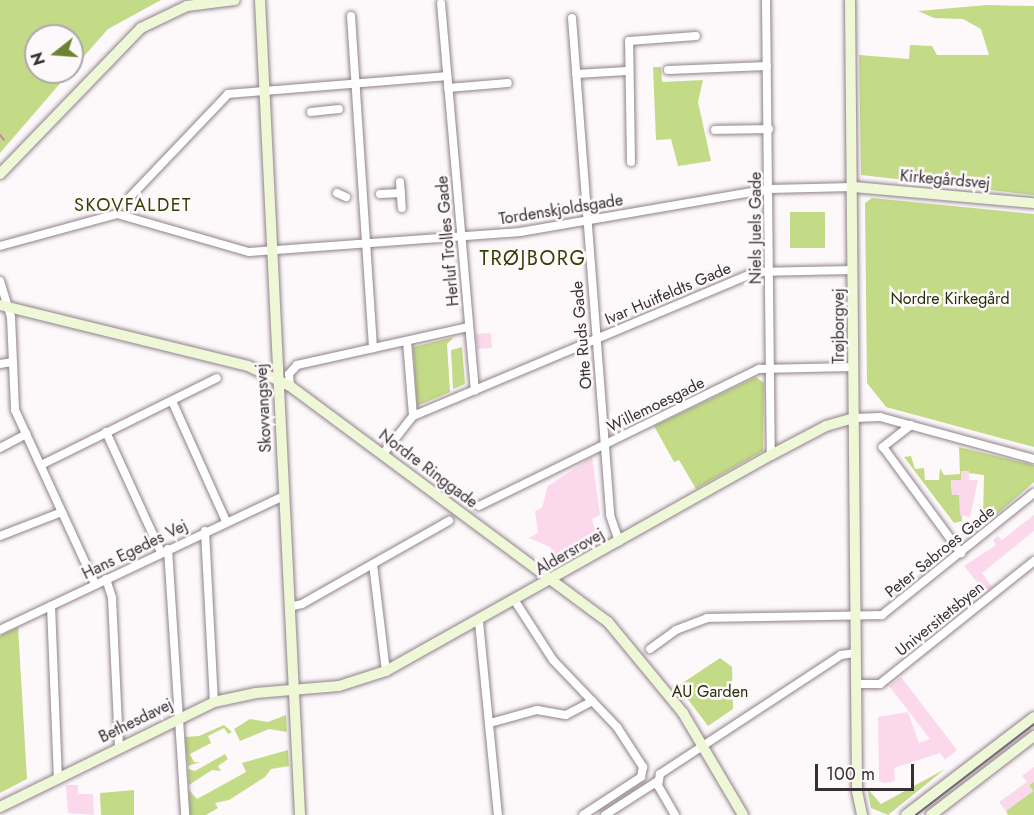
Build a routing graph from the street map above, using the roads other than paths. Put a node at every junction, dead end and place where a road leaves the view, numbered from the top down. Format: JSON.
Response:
{"nodes":[{"id":1,"x":183,"y":0,"type":"edge"},
{"id":2,"x":236,"y":0,"type":"edge"},
{"id":3,"x":260,"y":0,"type":"edge"},
{"id":4,"x":766,"y":0,"type":"edge"},
{"id":5,"x":850,"y":0,"type":"edge"},
{"id":6,"x":441,"y":3,"type":"dead end"},
{"id":7,"x":351,"y":16,"type":"dead end"},
{"id":8,"x":572,"y":18,"type":"dead end"},
{"id":9,"x":696,"y":36,"type":"dead end"},
{"id":10,"x":767,"y":66,"type":"junction"},
{"id":11,"x":668,"y":70,"type":"dead end"},
{"id":12,"x":627,"y":71,"type":"junction"},
{"id":13,"x":576,"y":74,"type":"junction"},
{"id":14,"x":447,"y":76,"type":"junction"},
{"id":15,"x":356,"y":82,"type":"junction"},
{"id":16,"x":508,"y":83,"type":"dead end"},
{"id":17,"x":448,"y":88,"type":"junction"},
{"id":18,"x":263,"y":89,"type":"junction"},
{"id":19,"x":339,"y":109,"type":"dead end"},
{"id":20,"x":311,"y":111,"type":"dead end"},
{"id":21,"x":769,"y":129,"type":"junction"},
{"id":22,"x":715,"y":130,"type":"dead end"},
{"id":23,"x":631,"y":162,"type":"dead end"},
{"id":24,"x":0,"y":165,"type":"edge"},
{"id":25,"x":0,"y":174,"type":"edge"},
{"id":26,"x":400,"y":182,"type":"dead end"},
{"id":27,"x":853,"y":187,"type":"junction"},
{"id":28,"x":769,"y":189,"type":"junction"},
{"id":29,"x":337,"y":193,"type":"dead end"},
{"id":30,"x":401,"y":193,"type":"junction"},
{"id":31,"x":380,"y":194,"type":"dead end"},
{"id":32,"x":130,"y":197,"type":"dead end"},
{"id":33,"x":346,"y":197,"type":"dead end"},
{"id":34,"x":1034,"y":204,"type":"edge"},
{"id":35,"x":402,"y":208,"type":"dead end"},
{"id":36,"x":586,"y":221,"type":"junction"},
{"id":37,"x":461,"y":237,"type":"junction"},
{"id":38,"x":366,"y":244,"type":"junction"},
{"id":39,"x":0,"y":246,"type":"edge"},
{"id":40,"x":272,"y":251,"type":"junction"},
{"id":41,"x":770,"y":269,"type":"junction"},
{"id":42,"x":853,"y":270,"type":"junction"},
{"id":43,"x":0,"y":281,"type":"edge"},
{"id":44,"x":4,"y":305,"type":"edge"},
{"id":45,"x":469,"y":327,"type":"junction"},
{"id":46,"x":407,"y":340,"type":"junction"},
{"id":47,"x":596,"y":340,"type":"junction"},
{"id":48,"x":373,"y":348,"type":"junction"},
{"id":49,"x":12,"y":362,"type":"junction"},
{"id":50,"x":0,"y":364,"type":"edge"},
{"id":51,"x":770,"y":366,"type":"junction"},
{"id":52,"x":854,"y":367,"type":"junction"},
{"id":53,"x":217,"y":378,"type":"dead end"},
{"id":54,"x":277,"y":378,"type":"junction"},
{"id":55,"x":290,"y":386,"type":"junction"},
{"id":56,"x":475,"y":391,"type":"junction"},
{"id":57,"x":172,"y":400,"type":"junction"},
{"id":58,"x":413,"y":416,"type":"junction"},
{"id":59,"x":854,"y":418,"type":"junction"},
{"id":60,"x":911,"y":425,"type":"junction"},
{"id":61,"x":106,"y":432,"type":"junction"},
{"id":62,"x":26,"y":434,"type":"junction"},
{"id":63,"x":604,"y":445,"type":"junction"},
{"id":64,"x":0,"y":448,"type":"edge"},
{"id":65,"x":383,"y":454,"type":"junction"},
{"id":66,"x":771,"y":455,"type":"junction"},
{"id":67,"x":1034,"y":459,"type":"edge"},
{"id":68,"x":41,"y":465,"type":"junction"},
{"id":69,"x":1034,"y":493,"type":"edge"},
{"id":70,"x":283,"y":496,"type":"junction"},
{"id":71,"x":479,"y":506,"type":"dead end"},
{"id":72,"x":62,"y":512,"type":"junction"},
{"id":73,"x":226,"y":521,"type":"junction"},
{"id":74,"x":449,"y":521,"type":"dead end"},
{"id":75,"x":205,"y":531,"type":"junction"},
{"id":76,"x":0,"y":536,"type":"edge"},
{"id":77,"x":619,"y":541,"type":"junction"},
{"id":78,"x":164,"y":550,"type":"junction"},
{"id":79,"x":961,"y":553,"type":"junction"},
{"id":80,"x":1034,"y":561,"type":"edge"},
{"id":81,"x":373,"y":564,"type":"junction"},
{"id":82,"x":106,"y":579,"type":"junction"},
{"id":83,"x":554,"y":579,"type":"junction"},
{"id":84,"x":95,"y":584,"type":"junction"},
{"id":85,"x":515,"y":601,"type":"junction"},
{"id":86,"x":51,"y":606,"type":"junction"},
{"id":87,"x":289,"y":607,"type":"junction"},
{"id":88,"x":856,"y":616,"type":"junction"},
{"id":89,"x":479,"y":622,"type":"junction"},
{"id":90,"x":0,"y":630,"type":"edge"},
{"id":91,"x":650,"y":649,"type":"dead end"},
{"id":92,"x":856,"y":653,"type":"junction"},
{"id":93,"x":386,"y":671,"type":"junction"},
{"id":94,"x":857,"y":684,"type":"junction"},
{"id":95,"x":294,"y":691,"type":"junction"},
{"id":96,"x":592,"y":701,"type":"junction"},
{"id":97,"x":214,"y":702,"type":"junction"},
{"id":98,"x":179,"y":716,"type":"junction"},
{"id":99,"x":1034,"y":717,"type":"edge"},
{"id":100,"x":490,"y":723,"type":"junction"},
{"id":101,"x":1034,"y":735,"type":"edge"},
{"id":102,"x":119,"y":746,"type":"junction"},
{"id":103,"x":703,"y":746,"type":"junction"},
{"id":104,"x":58,"y":777,"type":"junction"},
{"id":105,"x":657,"y":781,"type":"junction"},
{"id":106,"x":0,"y":807,"type":"edge"},
{"id":107,"x":743,"y":812,"type":"edge"},
{"id":108,"x":184,"y":815,"type":"edge"},
{"id":109,"x":300,"y":815,"type":"edge"},
{"id":110,"x":498,"y":815,"type":"edge"},
{"id":111,"x":583,"y":815,"type":"edge"},
{"id":112,"x":605,"y":815,"type":"edge"},
{"id":113,"x":675,"y":815,"type":"edge"},
{"id":114,"x":862,"y":815,"type":"edge"},
{"id":115,"x":906,"y":815,"type":"edge"},
{"id":116,"x":931,"y":815,"type":"edge"}],
"edges":[{"from":1,"to":24,"type":"street"},
{"from":2,"to":25,"type":"street"},
{"from":3,"to":18,"type":"street","name":"Skovvangsvej"},
{"from":4,"to":10,"type":"street","name":"Niels Juels Gade"},
{"from":5,"to":27,"type":"street","name":"Trøjborgvej"},
{"from":6,"to":14,"type":"street","name":"Herluf Trolles Gade"},
{"from":7,"to":15,"type":"street"},
{"from":8,"to":13,"type":"street","name":"Otte Ruds Gade"},
{"from":9,"to":12,"type":"street"},
{"from":10,"to":11,"type":"street"},
{"from":10,"to":21,"type":"street","name":"Niels Juels Gade"},
{"from":12,"to":13,"type":"street"},
{"from":12,"to":23,"type":"street"},
{"from":13,"to":36,"type":"street","name":"Otte Ruds Gade"},
{"from":14,"to":15,"type":"street"},
{"from":14,"to":17,"type":"street","name":"Herluf Trolles Gade"},
{"from":15,"to":18,"type":"street"},
{"from":15,"to":38,"type":"street"},
{"from":16,"to":17,"type":"street"},
{"from":17,"to":37,"type":"street","name":"Herluf Trolles Gade"},
{"from":18,"to":32,"type":"street"},
{"from":18,"to":40,"type":"street","name":"Skovvangsvej"},
{"from":19,"to":20,"type":"street"},
{"from":21,"to":22,"type":"street"},
{"from":21,"to":28,"type":"street","name":"Niels Juels Gade"},
{"from":26,"to":30,"type":"street"},
{"from":27,"to":28,"type":"street","name":"Tordenskjoldsgade"},
{"from":27,"to":34,"type":"street","name":"Kirkegårdsvej"},
{"from":27,"to":42,"type":"street","name":"Trøjborgvej"},
{"from":28,"to":36,"type":"street","name":"Tordenskjoldsgade"},
{"from":28,"to":41,"type":"street","name":"Niels Juels Gade"},
{"from":29,"to":33,"type":"street"},
{"from":30,"to":31,"type":"street"},
{"from":30,"to":35,"type":"street"},
{"from":36,"to":37,"type":"street","name":"Tordenskjoldsgade"},
{"from":36,"to":47,"type":"street","name":"Otte Ruds Gade"},
{"from":37,"to":38,"type":"street","name":"Tordenskjoldsgade"},
{"from":37,"to":45,"type":"street","name":"Herluf Trolles Gade"},
{"from":38,"to":40,"type":"street","name":"Tordenskjoldsgade"},
{"from":38,"to":48,"type":"street"},
{"from":39,"to":40,"type":"street","name":"Tordenskjoldsgade"},
{"from":40,"to":54,"type":"street","name":"Skovvangsvej"},
{"from":41,"to":42,"type":"street","name":"Ivar Huitfeldts Gade"},
{"from":41,"to":47,"type":"street","name":"Ivar Huitfeldts Gade"},
{"from":41,"to":51,"type":"street","name":"Niels Juels Gade"},
{"from":42,"to":52,"type":"street","name":"Trøjborgvej"},
{"from":43,"to":44,"type":"street"},
{"from":44,"to":49,"type":"street"},
{"from":44,"to":54,"type":"street","name":"Nordre Ringgade"},
{"from":45,"to":46,"type":"street"},
{"from":45,"to":56,"type":"street","name":"Herluf Trolles Gade"},
{"from":46,"to":48,"type":"street"},
{"from":46,"to":58,"type":"street"},
{"from":47,"to":56,"type":"street","name":"Ivar Huitfeldts Gade"},
{"from":47,"to":63,"type":"street","name":"Otte Ruds Gade"},
{"from":48,"to":55,"type":"street"},
{"from":49,"to":50,"type":"street"},
{"from":49,"to":62,"type":"street"},
{"from":51,"to":52,"type":"street","name":"Willemoesgade"},
{"from":51,"to":63,"type":"street","name":"Willemoesgade"},
{"from":51,"to":66,"type":"street","name":"Niels Juels Gade"},
{"from":52,"to":59,"type":"street","name":"Trøjborgvej"},
{"from":53,"to":57,"type":"street"},
{"from":54,"to":55,"type":"street","name":"Nordre Ringgade"},
{"from":54,"to":70,"type":"street","name":"Skovvangsvej"},
{"from":55,"to":65,"type":"street","name":"Nordre Ringgade"},
{"from":56,"to":58,"type":"street","name":"Ivar Huitfeldts Gade"},
{"from":57,"to":61,"type":"street"},
{"from":57,"to":73,"type":"street"},
{"from":58,"to":65,"type":"street","name":"Ivar Huitfeldts Gade"},
{"from":59,"to":60,"type":"street"},
{"from":59,"to":66,"type":"street","name":"Aldersrovej"},
{"from":59,"to":88,"type":"street","name":"Trøjborgvej"},
{"from":60,"to":67,"type":"street"},
{"from":60,"to":79,"type":"street"},
{"from":61,"to":68,"type":"street"},
{"from":61,"to":78,"type":"street"},
{"from":62,"to":64,"type":"street"},
{"from":62,"to":68,"type":"street"},
{"from":63,"to":71,"type":"street","name":"Willemoesgade"},
{"from":63,"to":77,"type":"street","name":"Otte Ruds Gade"},
{"from":65,"to":83,"type":"street","name":"Nordre Ringgade"},
{"from":66,"to":77,"type":"street","name":"Aldersrovej"},
{"from":68,"to":72,"type":"street"},
{"from":69,"to":79,"type":"street","name":"Peter Sabroes Gade"},
{"from":70,"to":73,"type":"street","name":"Hans Egedes Vej"},
{"from":70,"to":87,"type":"street","name":"Skovvangsvej"},
{"from":72,"to":76,"type":"street"},
{"from":72,"to":84,"type":"street"},
{"from":73,"to":75,"type":"street","name":"Hans Egedes Vej"},
{"from":74,"to":81,"type":"street"},
{"from":75,"to":78,"type":"street","name":"Hans Egedes Vej"},
{"from":75,"to":97,"type":"street"},
{"from":77,"to":83,"type":"street","name":"Aldersrovej"},
{"from":78,"to":82,"type":"street","name":"Hans Egedes Vej"},
{"from":78,"to":98,"type":"street"},
{"from":79,"to":88,"type":"street","name":"Peter Sabroes Gade"},
{"from":80,"to":94,"type":"street","name":"Universitetsbyen"},
{"from":81,"to":87,"type":"street"},
{"from":81,"to":93,"type":"street"},
{"from":82,"to":84,"type":"street","name":"Hans Egedes Vej"},
{"from":82,"to":102,"type":"street"},
{"from":83,"to":85,"type":"street","name":"Aldersrovej"},
{"from":83,"to":103,"type":"street","name":"Nordre Ringgade"},
{"from":84,"to":86,"type":"street","name":"Hans Egedes Vej"},
{"from":85,"to":89,"type":"street","name":"Aldersrovej"},
{"from":85,"to":96,"type":"street"},
{"from":86,"to":90,"type":"street","name":"Hans Egedes Vej"},
{"from":86,"to":104,"type":"street"},
{"from":87,"to":95,"type":"street","name":"Skovvangsvej"},
{"from":88,"to":91,"type":"street","name":"Peter Sabroes Gade"},
{"from":88,"to":92,"type":"street","name":"Trøjborgvej"},
{"from":89,"to":93,"type":"street","name":"Aldersrovej"},
{"from":89,"to":100,"type":"street"},
{"from":92,"to":94,"type":"street","name":"Trøjborgvej"},
{"from":92,"to":103,"type":"street"},
{"from":93,"to":95,"type":"street","name":"Aldersrovej"},
{"from":94,"to":114,"type":"street","name":"Trøjborgvej"},
{"from":95,"to":97,"type":"street","name":"Bethesdavej"},
{"from":95,"to":109,"type":"street","name":"Skovvangsvej"},
{"from":96,"to":100,"type":"street"},
{"from":96,"to":111,"type":"street"},
{"from":97,"to":98,"type":"street","name":"Bethesdavej"},
{"from":98,"to":102,"type":"street","name":"Bethesdavej"},
{"from":98,"to":108,"type":"street"},
{"from":99,"to":115,"type":"street"},
{"from":100,"to":110,"type":"street"},
{"from":101,"to":116,"type":"street"},
{"from":102,"to":104,"type":"street","name":"Bethesdavej"},
{"from":103,"to":105,"type":"street"},
{"from":103,"to":107,"type":"street","name":"Nordre Ringgade"},
{"from":104,"to":106,"type":"street","name":"Bethesdavej"},
{"from":105,"to":112,"type":"street"},
{"from":105,"to":113,"type":"street"}]}
